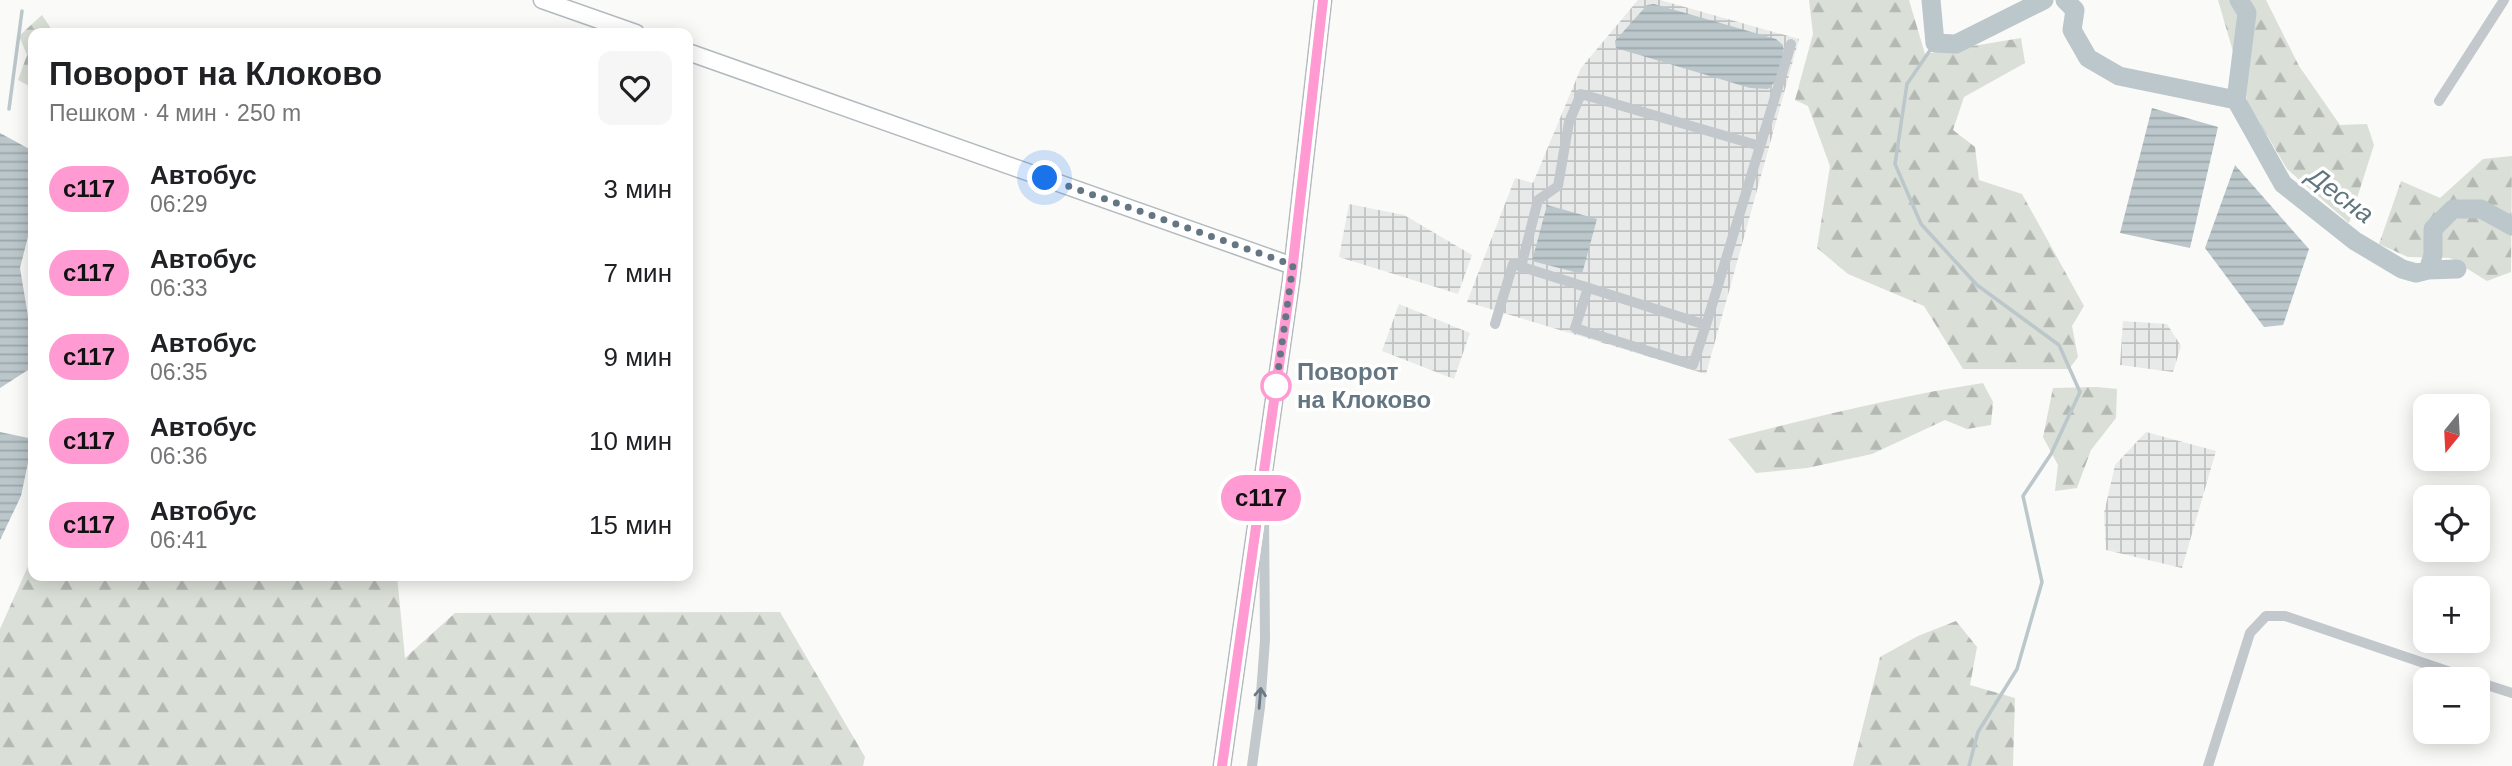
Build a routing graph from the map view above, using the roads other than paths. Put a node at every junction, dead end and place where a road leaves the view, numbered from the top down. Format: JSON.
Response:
{"nodes":[{"id":1,"x":542,"y":0,"type":"edge"},
{"id":2,"x":1323,"y":0,"type":"edge"},
{"id":3,"x":2504,"y":0,"type":"edge"},
{"id":4,"x":622,"y":28,"type":"edge"},
{"id":5,"x":1791,"y":44,"type":"dead end"},
{"id":6,"x":693,"y":54,"type":"edge"},
{"id":7,"x":2440,"y":101,"type":"dead end"},
{"id":8,"x":1760,"y":146,"type":"junction"},
{"id":9,"x":1293,"y":265,"type":"junction"},
{"id":10,"x":1521,"y":267,"type":"junction"},
{"id":11,"x":1588,"y":288,"type":"junction"},
{"id":12,"x":1494,"y":324,"type":"dead end"},
{"id":13,"x":1706,"y":325,"type":"junction"},
{"id":14,"x":1264,"y":474,"type":"junction"},
{"id":15,"x":2435,"y":667,"type":"edge"},
{"id":16,"x":2490,"y":686,"type":"edge"},
{"id":17,"x":2512,"y":693,"type":"edge"},
{"id":18,"x":1222,"y":766,"type":"edge"},
{"id":19,"x":1252,"y":766,"type":"edge"},
{"id":20,"x":2208,"y":766,"type":"edge"}],
"edges":[{"from":1,"to":4,"type":"main road"},
{"from":2,"to":9,"type":"main road"},
{"from":3,"to":7,"type":"street"},
{"from":5,"to":8,"type":"street"},
{"from":6,"to":9,"type":"main road"},
{"from":8,"to":10,"type":"street"},
{"from":8,"to":13,"type":"street"},
{"from":9,"to":14,"type":"main road"},
{"from":10,"to":11,"type":"street"},
{"from":10,"to":12,"type":"street"},
{"from":11,"to":13,"type":"street"},
{"from":11,"to":13,"type":"street"},
{"from":14,"to":18,"type":"main road"},
{"from":19,"to":14,"type":"street","one_way":true},
{"from":15,"to":20,"type":"street"},
{"from":16,"to":17,"type":"street"}]}
